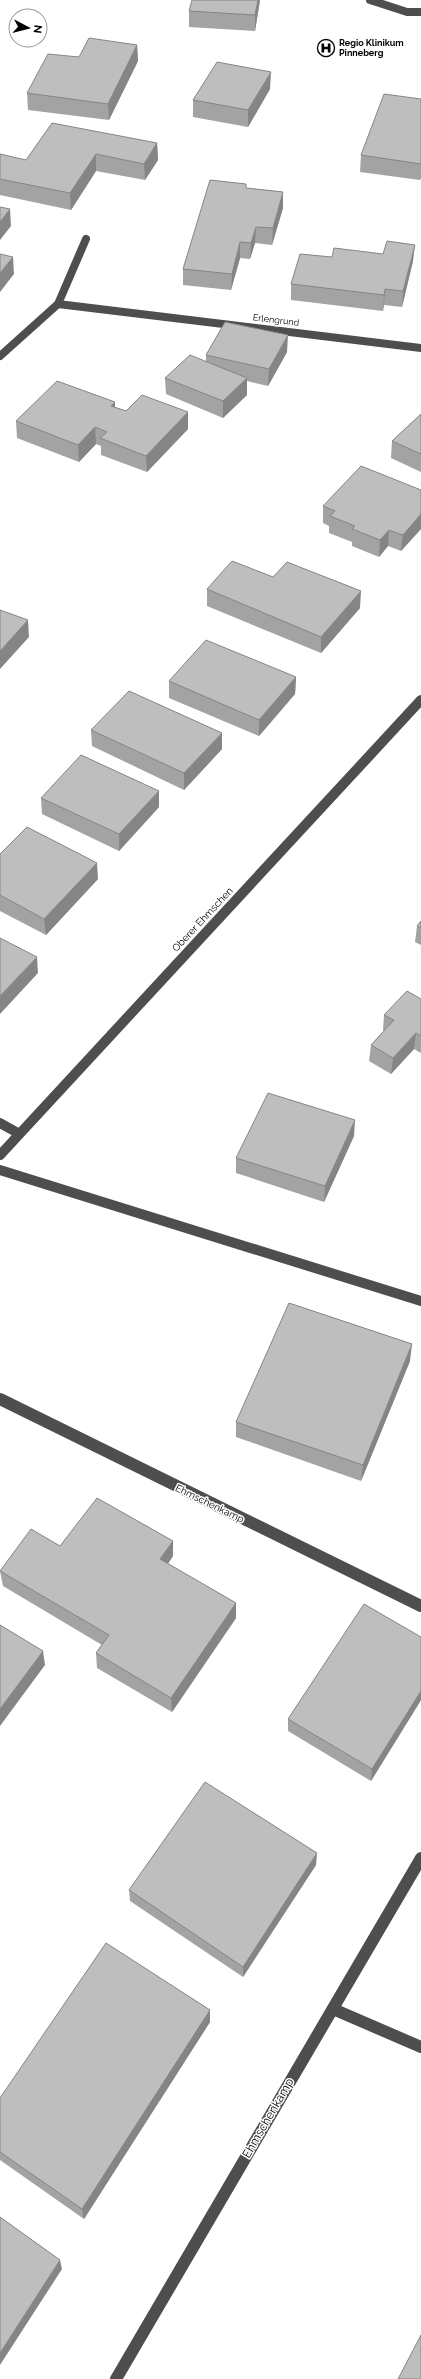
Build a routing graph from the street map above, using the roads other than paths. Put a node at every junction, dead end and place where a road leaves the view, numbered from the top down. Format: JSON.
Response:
{"nodes":[{"id":1,"x":370,"y":0,"type":"edge"},
{"id":2,"x":421,"y":12,"type":"edge"},
{"id":3,"x":86,"y":239,"type":"dead end"},
{"id":4,"x":58,"y":304,"type":"junction"},
{"id":5,"x":421,"y":348,"type":"edge"},
{"id":6,"x":0,"y":356,"type":"edge"},
{"id":7,"x":421,"y":700,"type":"edge"},
{"id":8,"x":0,"y":1123,"type":"edge"},
{"id":9,"x":18,"y":1133,"type":"junction"},
{"id":10,"x":0,"y":1155,"type":"edge"},
{"id":11,"x":0,"y":1170,"type":"edge"},
{"id":12,"x":421,"y":1301,"type":"edge"},
{"id":13,"x":0,"y":1400,"type":"edge"},
{"id":14,"x":421,"y":1606,"type":"edge"},
{"id":15,"x":421,"y":1858,"type":"edge"},
{"id":16,"x":333,"y":2009,"type":"junction"},
{"id":17,"x":421,"y":2047,"type":"edge"},
{"id":18,"x":116,"y":2379,"type":"edge"}],
"edges":[{"from":1,"to":2,"type":"street"},
{"from":3,"to":4,"type":"street"},
{"from":4,"to":5,"type":"street","name":"Erlengrund"},
{"from":4,"to":6,"type":"street"},
{"from":7,"to":9,"type":"street","name":"Oberer Ehmschen"},
{"from":8,"to":9,"type":"street"},
{"from":9,"to":10,"type":"street","name":"Oberer Ehmschen"},
{"from":11,"to":12,"type":"street"},
{"from":13,"to":14,"type":"street","name":"Ehmschenkamp"},
{"from":15,"to":16,"type":"street","name":"Ehmschenkamp"},
{"from":16,"to":17,"type":"street"},
{"from":16,"to":18,"type":"street","name":"Ehmschenkamp"}]}
